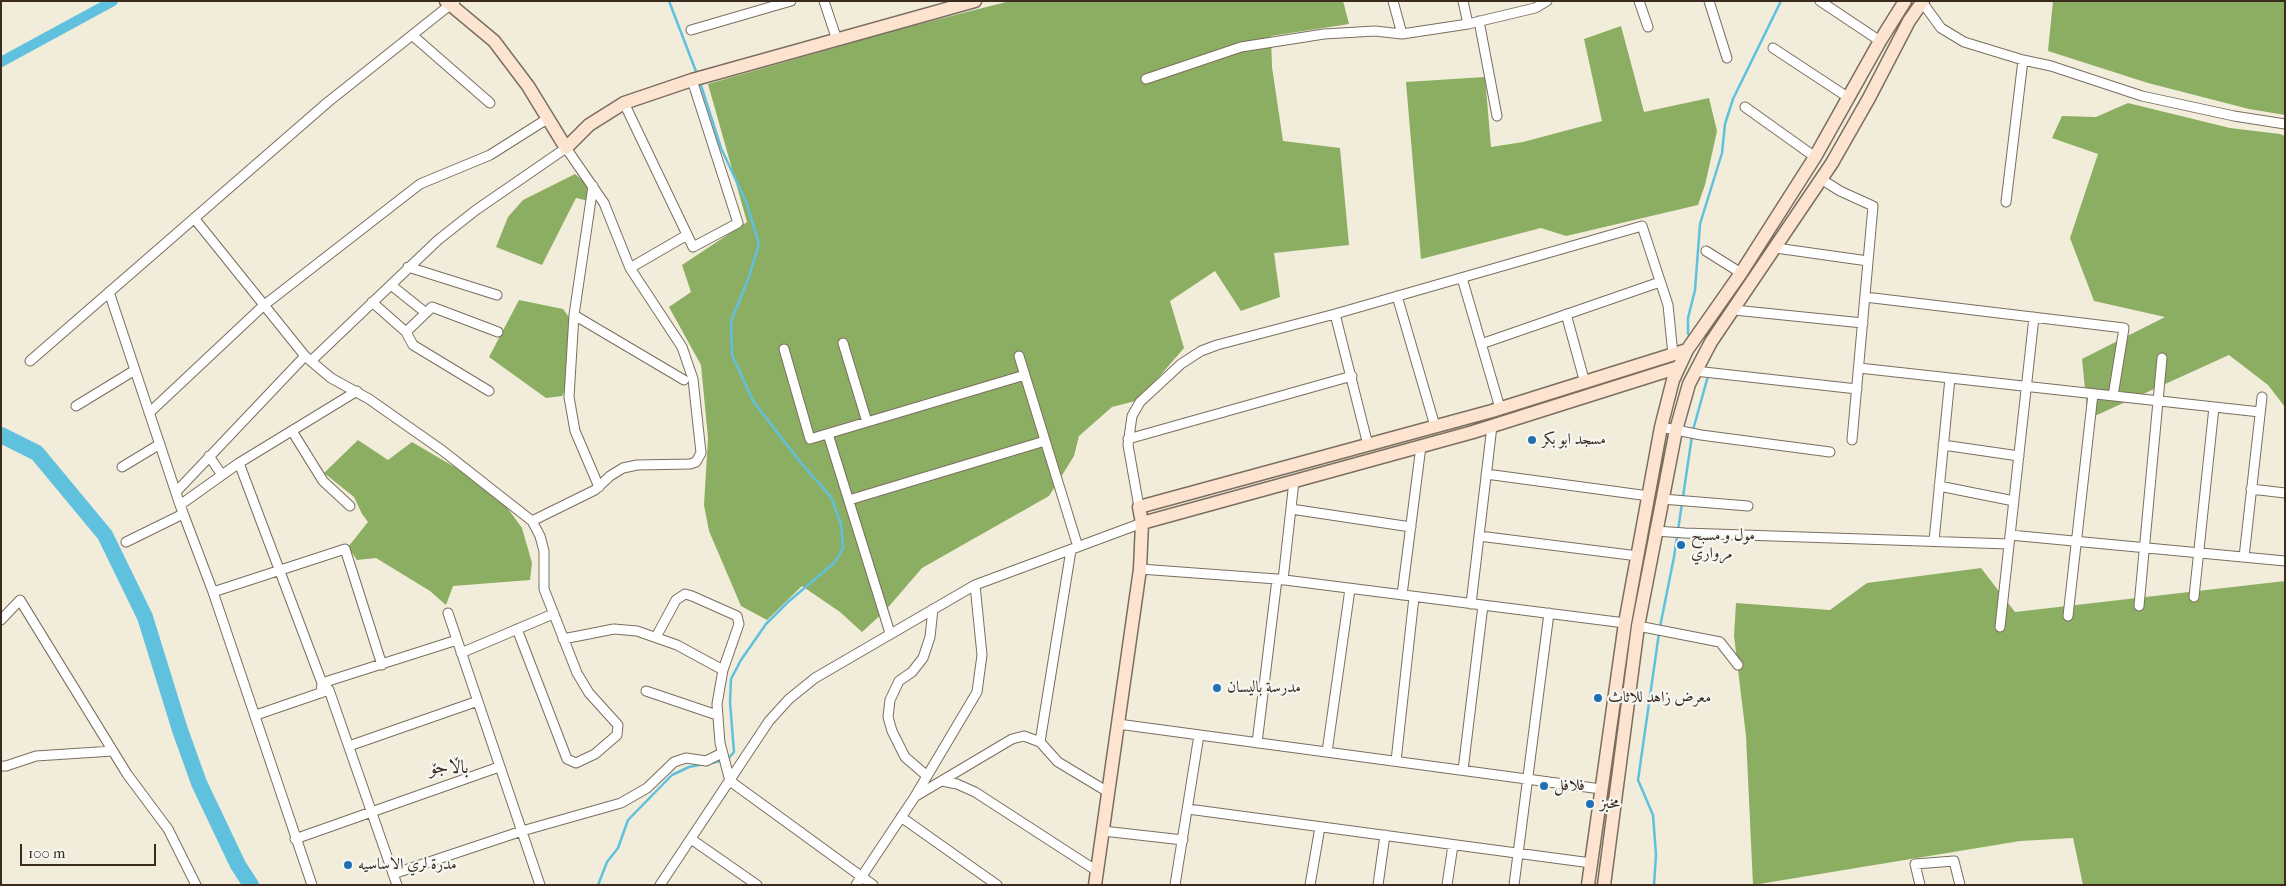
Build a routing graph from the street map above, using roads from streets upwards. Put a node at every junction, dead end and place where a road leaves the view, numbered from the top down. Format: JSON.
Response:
{"nodes":[{"id":1,"x":791,"y":1,"type":"edge"},
{"id":2,"x":824,"y":1,"type":"edge"},
{"id":3,"x":975,"y":1,"type":"edge"},
{"id":4,"x":1393,"y":1,"type":"edge"},
{"id":5,"x":1463,"y":1,"type":"edge"},
{"id":6,"x":1547,"y":1,"type":"edge"},
{"id":7,"x":1639,"y":1,"type":"edge"},
{"id":8,"x":1709,"y":1,"type":"edge"},
{"id":9,"x":1820,"y":1,"type":"edge"},
{"id":10,"x":1905,"y":1,"type":"edge"},
{"id":11,"x":450,"y":2,"type":"edge"},
{"id":12,"x":1923,"y":2,"type":"edge"},
{"id":13,"x":1534,"y":4,"type":"edge"},
{"id":14,"x":1479,"y":21,"type":"junction"},
{"id":15,"x":1468,"y":24,"type":"junction"},
{"id":16,"x":1648,"y":27,"type":"dead end"},
{"id":17,"x":691,"y":30,"type":"dead end"},
{"id":18,"x":1402,"y":34,"type":"junction"},
{"id":19,"x":412,"y":35,"type":"junction"},
{"id":20,"x":837,"y":40,"type":"junction"},
{"id":21,"x":1880,"y":41,"type":"junction"},
{"id":22,"x":1773,"y":48,"type":"dead end"},
{"id":23,"x":1727,"y":58,"type":"dead end"},
{"id":24,"x":2023,"y":60,"type":"junction"},
{"id":25,"x":1146,"y":79,"type":"dead end"},
{"id":26,"x":692,"y":80,"type":"junction"},
{"id":27,"x":1849,"y":98,"type":"junction"},
{"id":28,"x":490,"y":103,"type":"dead end"},
{"id":29,"x":624,"y":104,"type":"junction"},
{"id":30,"x":1746,"y":108,"type":"dead end"},
{"id":31,"x":1497,"y":116,"type":"dead end"},
{"id":32,"x":546,"y":119,"type":"junction"},
{"id":33,"x":2285,"y":124,"type":"edge"},
{"id":34,"x":566,"y":148,"type":"junction"},
{"id":35,"x":1815,"y":157,"type":"junction"},
{"id":36,"x":1807,"y":170,"type":"junction"},
{"id":37,"x":1821,"y":179,"type":"junction"},
{"id":38,"x":592,"y":186,"type":"junction"},
{"id":39,"x":2006,"y":202,"type":"dead end"},
{"id":40,"x":194,"y":218,"type":"junction"},
{"id":41,"x":687,"y":235,"type":"junction"},
{"id":42,"x":1776,"y":248,"type":"junction"},
{"id":43,"x":1706,"y":251,"type":"dead end"},
{"id":44,"x":1868,"y":261,"type":"junction"},
{"id":45,"x":408,"y":267,"type":"junction"},
{"id":46,"x":630,"y":268,"type":"junction"},
{"id":47,"x":1741,"y":273,"type":"junction"},
{"id":48,"x":1462,"y":278,"type":"junction"},
{"id":49,"x":1660,"y":282,"type":"junction"},
{"id":50,"x":391,"y":285,"type":"junction"},
{"id":51,"x":109,"y":292,"type":"junction"},
{"id":52,"x":497,"y":295,"type":"dead end"},
{"id":53,"x":1397,"y":296,"type":"junction"},
{"id":54,"x":1865,"y":297,"type":"junction"},
{"id":55,"x":372,"y":302,"type":"junction"},
{"id":56,"x":263,"y":306,"type":"junction"},
{"id":57,"x":1734,"y":310,"type":"junction"},
{"id":58,"x":426,"y":313,"type":"junction"},
{"id":59,"x":574,"y":314,"type":"junction"},
{"id":60,"x":1335,"y":314,"type":"junction"},
{"id":61,"x":1566,"y":314,"type":"junction"},
{"id":62,"x":2034,"y":317,"type":"junction"},
{"id":63,"x":1862,"y":323,"type":"junction"},
{"id":64,"x":406,"y":332,"type":"junction"},
{"id":65,"x":498,"y":332,"type":"dead end"},
{"id":66,"x":843,"y":343,"type":"dead end"},
{"id":67,"x":1481,"y":344,"type":"junction"},
{"id":68,"x":784,"y":349,"type":"dead end"},
{"id":69,"x":1687,"y":350,"type":"junction"},
{"id":70,"x":1673,"y":355,"type":"junction"},
{"id":71,"x":1019,"y":356,"type":"dead end"},
{"id":72,"x":2162,"y":358,"type":"dead end"},
{"id":73,"x":308,"y":359,"type":"junction"},
{"id":74,"x":30,"y":361,"type":"dead end"},
{"id":75,"x":1679,"y":367,"type":"junction"},
{"id":76,"x":1859,"y":368,"type":"junction"},
{"id":77,"x":135,"y":370,"type":"junction"},
{"id":78,"x":1695,"y":371,"type":"junction"},
{"id":79,"x":1025,"y":375,"type":"junction"},
{"id":80,"x":1352,"y":376,"type":"junction"},
{"id":81,"x":1950,"y":378,"type":"junction"},
{"id":82,"x":684,"y":380,"type":"dead end"},
{"id":83,"x":1585,"y":383,"type":"junction"},
{"id":84,"x":2026,"y":386,"type":"junction"},
{"id":85,"x":1857,"y":389,"type":"junction"},
{"id":86,"x":356,"y":391,"type":"junction"},
{"id":87,"x":489,"y":391,"type":"dead end"},
{"id":88,"x":1568,"y":394,"type":"junction"},
{"id":89,"x":2094,"y":394,"type":"junction"},
{"id":90,"x":2113,"y":396,"type":"junction"},
{"id":91,"x":2262,"y":396,"type":"dead end"},
{"id":92,"x":2158,"y":401,"type":"junction"},
{"id":93,"x":76,"y":406,"type":"dead end"},
{"id":94,"x":2214,"y":407,"type":"junction"},
{"id":95,"x":1500,"y":408,"type":"junction"},
{"id":96,"x":2260,"y":412,"type":"junction"},
{"id":97,"x":149,"y":413,"type":"junction"},
{"id":98,"x":1468,"y":417,"type":"junction"},
{"id":99,"x":867,"y":422,"type":"junction"},
{"id":100,"x":1435,"y":426,"type":"junction"},
{"id":101,"x":1492,"y":426,"type":"junction"},
{"id":102,"x":1662,"y":427,"type":"junction"},
{"id":103,"x":292,"y":431,"type":"junction"},
{"id":104,"x":1681,"y":431,"type":"junction"},
{"id":105,"x":1473,"y":432,"type":"junction"},
{"id":106,"x":828,"y":434,"type":"junction"},
{"id":107,"x":1128,"y":438,"type":"junction"},
{"id":108,"x":1852,"y":440,"type":"dead end"},
{"id":109,"x":1045,"y":441,"type":"junction"},
{"id":110,"x":160,"y":444,"type":"junction"},
{"id":111,"x":1368,"y":445,"type":"junction"},
{"id":112,"x":1943,"y":445,"type":"junction"},
{"id":113,"x":1421,"y":446,"type":"junction"},
{"id":114,"x":1830,"y":452,"type":"dead end"},
{"id":115,"x":1334,"y":454,"type":"junction"},
{"id":116,"x":209,"y":456,"type":"junction"},
{"id":117,"x":2019,"y":456,"type":"junction"},
{"id":118,"x":239,"y":463,"type":"junction"},
{"id":119,"x":122,"y":467,"type":"dead end"},
{"id":120,"x":1338,"y":469,"type":"junction"},
{"id":121,"x":1486,"y":474,"type":"junction"},
{"id":122,"x":222,"y":475,"type":"junction"},
{"id":123,"x":1294,"y":481,"type":"junction"},
{"id":124,"x":1939,"y":486,"type":"junction"},
{"id":125,"x":599,"y":487,"type":"junction"},
{"id":126,"x":2252,"y":489,"type":"junction"},
{"id":127,"x":176,"y":492,"type":"junction"},
{"id":128,"x":2285,"y":493,"type":"edge"},
{"id":129,"x":1649,"y":496,"type":"junction"},
{"id":130,"x":1668,"y":499,"type":"junction"},
{"id":131,"x":849,"y":500,"type":"junction"},
{"id":132,"x":2014,"y":501,"type":"junction"},
{"id":133,"x":350,"y":506,"type":"dead end"},
{"id":134,"x":1748,"y":506,"type":"dead end"},
{"id":135,"x":1139,"y":507,"type":"junction"},
{"id":136,"x":1291,"y":509,"type":"junction"},
{"id":137,"x":181,"y":510,"type":"junction"},
{"id":138,"x":532,"y":521,"type":"junction"},
{"id":139,"x":1142,"y":523,"type":"junction"},
{"id":140,"x":1411,"y":527,"type":"junction"},
{"id":141,"x":1655,"y":531,"type":"junction"},
{"id":142,"x":1479,"y":536,"type":"junction"},
{"id":143,"x":2010,"y":539,"type":"junction"},
{"id":144,"x":1934,"y":541,"type":"junction"},
{"id":145,"x":2077,"y":541,"type":"junction"},
{"id":146,"x":126,"y":542,"type":"dead end"},
{"id":147,"x":1074,"y":548,"type":"junction"},
{"id":148,"x":2144,"y":548,"type":"junction"},
{"id":149,"x":2199,"y":553,"type":"junction"},
{"id":150,"x":1638,"y":556,"type":"junction"},
{"id":151,"x":2244,"y":557,"type":"junction"},
{"id":152,"x":2285,"y":561,"type":"edge"},
{"id":153,"x":280,"y":570,"type":"junction"},
{"id":154,"x":1140,"y":570,"type":"junction"},
{"id":155,"x":1280,"y":580,"type":"junction"},
{"id":156,"x":975,"y":585,"type":"junction"},
{"id":157,"x":1350,"y":588,"type":"junction"},
{"id":158,"x":213,"y":592,"type":"junction"},
{"id":159,"x":1402,"y":595,"type":"junction"},
{"id":160,"x":1414,"y":597,"type":"junction"},
{"id":161,"x":2194,"y":597,"type":"dead end"},
{"id":162,"x":1471,"y":604,"type":"junction"},
{"id":163,"x":1483,"y":605,"type":"junction"},
{"id":164,"x":2139,"y":606,"type":"dead end"},
{"id":165,"x":933,"y":609,"type":"junction"},
{"id":166,"x":448,"y":613,"type":"dead end"},
{"id":167,"x":1549,"y":613,"type":"junction"},
{"id":168,"x":553,"y":614,"type":"junction"},
{"id":169,"x":2068,"y":616,"type":"dead end"},
{"id":170,"x":1,"y":620,"type":"edge"},
{"id":171,"x":1625,"y":623,"type":"junction"},
{"id":172,"x":2000,"y":627,"type":"dead end"},
{"id":173,"x":1644,"y":628,"type":"junction"},
{"id":174,"x":516,"y":629,"type":"junction"},
{"id":175,"x":890,"y":633,"type":"junction"},
{"id":176,"x":656,"y":637,"type":"junction"},
{"id":177,"x":563,"y":639,"type":"junction"},
{"id":178,"x":457,"y":640,"type":"junction"},
{"id":179,"x":461,"y":653,"type":"junction"},
{"id":180,"x":1738,"y":665,"type":"dead end"},
{"id":181,"x":382,"y":666,"type":"junction"},
{"id":182,"x":723,"y":670,"type":"junction"},
{"id":183,"x":324,"y":689,"type":"junction"},
{"id":184,"x":646,"y":691,"type":"dead end"},
{"id":185,"x":1615,"y":692,"type":"junction"},
{"id":186,"x":1630,"y":692,"type":"junction"},
{"id":187,"x":478,"y":701,"type":"junction"},
{"id":188,"x":256,"y":715,"type":"junction"},
{"id":189,"x":717,"y":715,"type":"junction"},
{"id":190,"x":1118,"y":724,"type":"junction"},
{"id":191,"x":1199,"y":735,"type":"junction"},
{"id":192,"x":1040,"y":742,"type":"junction"},
{"id":193,"x":1257,"y":742,"type":"junction"},
{"id":194,"x":349,"y":746,"type":"junction"},
{"id":195,"x":113,"y":751,"type":"junction"},
{"id":196,"x":1327,"y":752,"type":"junction"},
{"id":197,"x":722,"y":753,"type":"junction"},
{"id":198,"x":1396,"y":761,"type":"junction"},
{"id":199,"x":1,"y":766,"type":"edge"},
{"id":200,"x":499,"y":767,"type":"junction"},
{"id":201,"x":1462,"y":770,"type":"junction"},
{"id":202,"x":927,"y":776,"type":"junction"},
{"id":203,"x":1528,"y":779,"type":"junction"},
{"id":204,"x":730,"y":781,"type":"junction"},
{"id":205,"x":942,"y":781,"type":"junction"},
{"id":206,"x":1601,"y":789,"type":"junction"},
{"id":207,"x":1108,"y":792,"type":"junction"},
{"id":208,"x":914,"y":798,"type":"junction"},
{"id":209,"x":1188,"y":809,"type":"junction"},
{"id":210,"x":372,"y":812,"type":"junction"},
{"id":211,"x":901,"y":817,"type":"junction"},
{"id":212,"x":1320,"y":827,"type":"junction"},
{"id":213,"x":522,"y":831,"type":"junction"},
{"id":214,"x":1102,"y":831,"type":"junction"},
{"id":215,"x":1385,"y":836,"type":"junction"},
{"id":216,"x":295,"y":839,"type":"junction"},
{"id":217,"x":691,"y":839,"type":"junction"},
{"id":218,"x":1183,"y":840,"type":"junction"},
{"id":219,"x":1453,"y":845,"type":"junction"},
{"id":220,"x":1518,"y":853,"type":"junction"},
{"id":221,"x":1591,"y":863,"type":"junction"},
{"id":222,"x":1097,"y":871,"type":"junction"},
{"id":223,"x":393,"y":874,"type":"junction"},
{"id":224,"x":858,"y":881,"type":"edge"},
{"id":225,"x":196,"y":885,"type":"edge"},
{"id":226,"x":312,"y":885,"type":"edge"},
{"id":227,"x":396,"y":885,"type":"edge"},
{"id":228,"x":540,"y":885,"type":"edge"},
{"id":229,"x":660,"y":885,"type":"edge"},
{"id":230,"x":757,"y":885,"type":"edge"},
{"id":231,"x":872,"y":885,"type":"edge"},
{"id":232,"x":997,"y":885,"type":"edge"},
{"id":233,"x":1095,"y":885,"type":"edge"},
{"id":234,"x":1175,"y":885,"type":"edge"},
{"id":235,"x":1310,"y":885,"type":"edge"},
{"id":236,"x":1378,"y":885,"type":"edge"},
{"id":237,"x":1448,"y":885,"type":"edge"},
{"id":238,"x":1514,"y":885,"type":"edge"},
{"id":239,"x":1588,"y":885,"type":"edge"},
{"id":240,"x":1604,"y":885,"type":"edge"},
{"id":241,"x":1920,"y":885,"type":"edge"},
{"id":242,"x":1960,"y":885,"type":"edge"}],
"edges":[{"from":1,"to":17,"type":"street"},
{"from":2,"to":20,"type":"street"},
{"from":3,"to":20,"type":"street"},
{"from":4,"to":18,"type":"street"},
{"from":5,"to":15,"type":"street"},
{"from":6,"to":13,"type":"street"},
{"from":7,"to":16,"type":"street"},
{"from":8,"to":23,"type":"street"},
{"from":9,"to":21,"type":"street"},
{"from":10,"to":21,"type":"street"},
{"from":11,"to":19,"type":"street"},
{"from":11,"to":32,"type":"street"},
{"from":12,"to":24,"type":"street"},
{"from":12,"to":37,"type":"street"},
{"from":13,"to":14,"type":"street"},
{"from":14,"to":15,"type":"street"},
{"from":14,"to":31,"type":"street"},
{"from":15,"to":18,"type":"street"},
{"from":18,"to":25,"type":"street"},
{"from":19,"to":28,"type":"street"},
{"from":19,"to":40,"type":"street"},
{"from":20,"to":26,"type":"street"},
{"from":21,"to":27,"type":"street"},
{"from":22,"to":27,"type":"street"},
{"from":24,"to":33,"type":"street"},
{"from":24,"to":39,"type":"street"},
{"from":26,"to":29,"type":"street"},
{"from":26,"to":41,"type":"street"},
{"from":27,"to":35,"type":"street"},
{"from":29,"to":34,"type":"street"},
{"from":29,"to":41,"type":"street"},
{"from":30,"to":35,"type":"street"},
{"from":32,"to":34,"type":"street"},
{"from":32,"to":56,"type":"street"},
{"from":34,"to":38,"type":"street"},
{"from":34,"to":45,"type":"street"},
{"from":35,"to":36,"type":"street"},
{"from":36,"to":37,"type":"street"},
{"from":36,"to":47,"type":"street"},
{"from":37,"to":42,"type":"street"},
{"from":37,"to":44,"type":"street"},
{"from":38,"to":46,"type":"street"},
{"from":38,"to":59,"type":"street"},
{"from":40,"to":51,"type":"street"},
{"from":40,"to":56,"type":"street"},
{"from":41,"to":46,"type":"street"},
{"from":42,"to":44,"type":"street"},
{"from":42,"to":57,"type":"street"},
{"from":43,"to":47,"type":"street"},
{"from":44,"to":54,"type":"street"},
{"from":45,"to":50,"type":"street"},
{"from":45,"to":52,"type":"street"},
{"from":46,"to":125,"type":"street"},
{"from":47,"to":69,"type":"street"},
{"from":48,"to":49,"type":"street"},
{"from":48,"to":53,"type":"street"},
{"from":48,"to":67,"type":"street"},
{"from":49,"to":61,"type":"street"},
{"from":49,"to":70,"type":"street"},
{"from":50,"to":55,"type":"street"},
{"from":50,"to":58,"type":"street"},
{"from":51,"to":74,"type":"street"},
{"from":51,"to":77,"type":"street"},
{"from":53,"to":60,"type":"street"},
{"from":53,"to":100,"type":"street"},
{"from":54,"to":62,"type":"street"},
{"from":54,"to":63,"type":"street"},
{"from":55,"to":64,"type":"street"},
{"from":55,"to":73,"type":"street"},
{"from":56,"to":73,"type":"street"},
{"from":56,"to":97,"type":"street"},
{"from":57,"to":63,"type":"street"},
{"from":57,"to":78,"type":"street"},
{"from":58,"to":64,"type":"street"},
{"from":58,"to":65,"type":"street"},
{"from":59,"to":82,"type":"street"},
{"from":59,"to":125,"type":"street"},
{"from":60,"to":80,"type":"street"},
{"from":60,"to":107,"type":"street"},
{"from":61,"to":67,"type":"street"},
{"from":61,"to":83,"type":"street"},
{"from":62,"to":84,"type":"street"},
{"from":62,"to":90,"type":"street"},
{"from":63,"to":76,"type":"street"},
{"from":64,"to":87,"type":"street"},
{"from":66,"to":99,"type":"street"},
{"from":67,"to":95,"type":"street"},
{"from":68,"to":106,"type":"street"},
{"from":69,"to":70,"type":"street"},
{"from":69,"to":75,"type":"street"},
{"from":70,"to":83,"type":"street"},
{"from":71,"to":79,"type":"street"},
{"from":72,"to":92,"type":"street"},
{"from":73,"to":86,"type":"street"},
{"from":73,"to":116,"type":"street"},
{"from":75,"to":88,"type":"street"},
{"from":75,"to":102,"type":"street"},
{"from":76,"to":81,"type":"street"},
{"from":76,"to":85,"type":"street"},
{"from":77,"to":93,"type":"street"},
{"from":77,"to":97,"type":"street"},
{"from":78,"to":85,"type":"street"},
{"from":78,"to":104,"type":"street"},
{"from":79,"to":99,"type":"street"},
{"from":79,"to":109,"type":"street"},
{"from":80,"to":107,"type":"street"},
{"from":80,"to":111,"type":"street"},
{"from":81,"to":84,"type":"street"},
{"from":81,"to":112,"type":"street"},
{"from":83,"to":88,"type":"street"},
{"from":84,"to":89,"type":"street"},
{"from":84,"to":117,"type":"street"},
{"from":85,"to":108,"type":"street"},
{"from":86,"to":103,"type":"street"},
{"from":86,"to":138,"type":"street"},
{"from":88,"to":95,"type":"street"},
{"from":88,"to":101,"type":"street"},
{"from":89,"to":90,"type":"street"},
{"from":89,"to":145,"type":"street"},
{"from":90,"to":92,"type":"street"},
{"from":91,"to":96,"type":"street"},
{"from":92,"to":94,"type":"street"},
{"from":92,"to":148,"type":"street"},
{"from":94,"to":96,"type":"street"},
{"from":94,"to":149,"type":"street"},
{"from":95,"to":98,"type":"street"},
{"from":96,"to":126,"type":"street"},
{"from":97,"to":110,"type":"street"},
{"from":98,"to":100,"type":"street"},
{"from":98,"to":105,"type":"street"},
{"from":99,"to":106,"type":"street"},
{"from":100,"to":111,"type":"street"},
{"from":101,"to":105,"type":"street"},
{"from":101,"to":121,"type":"street"},
{"from":102,"to":104,"type":"street"},
{"from":102,"to":129,"type":"street"},
{"from":103,"to":118,"type":"street"},
{"from":103,"to":133,"type":"street"},
{"from":104,"to":114,"type":"street"},
{"from":104,"to":130,"type":"street"},
{"from":105,"to":113,"type":"street"},
{"from":106,"to":131,"type":"street"},
{"from":107,"to":135,"type":"street"},
{"from":109,"to":131,"type":"street"},
{"from":109,"to":147,"type":"street"},
{"from":110,"to":119,"type":"street"},
{"from":110,"to":127,"type":"street"},
{"from":111,"to":115,"type":"street"},
{"from":112,"to":117,"type":"street"},
{"from":112,"to":124,"type":"street"},
{"from":113,"to":120,"type":"street"},
{"from":113,"to":140,"type":"street"},
{"from":115,"to":120,"type":"street"},
{"from":115,"to":135,"type":"street"},
{"from":116,"to":122,"type":"street"},
{"from":116,"to":127,"type":"street"},
{"from":117,"to":132,"type":"street"},
{"from":118,"to":122,"type":"street"},
{"from":118,"to":153,"type":"street"},
{"from":120,"to":123,"type":"street"},
{"from":121,"to":129,"type":"street"},
{"from":121,"to":142,"type":"street"},
{"from":122,"to":137,"type":"street"},
{"from":123,"to":136,"type":"street"},
{"from":123,"to":139,"type":"street"},
{"from":124,"to":132,"type":"street"},
{"from":124,"to":144,"type":"street"},
{"from":125,"to":138,"type":"street"},
{"from":126,"to":128,"type":"street"},
{"from":126,"to":151,"type":"street"},
{"from":127,"to":137,"type":"street"},
{"from":129,"to":150,"type":"street"},
{"from":130,"to":134,"type":"street"},
{"from":130,"to":141,"type":"street"},
{"from":131,"to":175,"type":"street"},
{"from":132,"to":143,"type":"street"},
{"from":135,"to":139,"type":"street"},
{"from":136,"to":140,"type":"street"},
{"from":136,"to":155,"type":"street"},
{"from":137,"to":146,"type":"street"},
{"from":137,"to":158,"type":"street"},
{"from":138,"to":168,"type":"street"},
{"from":139,"to":147,"type":"street"},
{"from":139,"to":154,"type":"street"},
{"from":140,"to":159,"type":"street"},
{"from":141,"to":144,"type":"street"},
{"from":141,"to":173,"type":"street"},
{"from":142,"to":150,"type":"street"},
{"from":142,"to":162,"type":"street"},
{"from":143,"to":144,"type":"street"},
{"from":143,"to":145,"type":"street"},
{"from":143,"to":172,"type":"street"},
{"from":145,"to":148,"type":"street"},
{"from":145,"to":169,"type":"street"},
{"from":147,"to":156,"type":"street"},
{"from":147,"to":192,"type":"street"},
{"from":148,"to":149,"type":"street"},
{"from":148,"to":164,"type":"street"},
{"from":149,"to":151,"type":"street"},
{"from":149,"to":161,"type":"street"},
{"from":150,"to":171,"type":"street"},
{"from":151,"to":152,"type":"street"},
{"from":153,"to":158,"type":"street"},
{"from":153,"to":181,"type":"street"},
{"from":153,"to":183,"type":"street"},
{"from":154,"to":155,"type":"street"},
{"from":154,"to":190,"type":"street"},
{"from":155,"to":157,"type":"street"},
{"from":155,"to":193,"type":"street"},
{"from":156,"to":165,"type":"street"},
{"from":156,"to":202,"type":"street"},
{"from":157,"to":159,"type":"street"},
{"from":157,"to":196,"type":"street"},
{"from":158,"to":188,"type":"street"},
{"from":159,"to":160,"type":"street"},
{"from":160,"to":162,"type":"street"},
{"from":160,"to":198,"type":"street"},
{"from":162,"to":163,"type":"street"},
{"from":163,"to":167,"type":"street"},
{"from":163,"to":201,"type":"street"},
{"from":165,"to":175,"type":"street"},
{"from":165,"to":202,"type":"street"},
{"from":166,"to":178,"type":"street"},
{"from":167,"to":171,"type":"street"},
{"from":167,"to":203,"type":"street"},
{"from":168,"to":174,"type":"street"},
{"from":168,"to":177,"type":"street"},
{"from":170,"to":195,"type":"street"},
{"from":171,"to":185,"type":"street"},
{"from":173,"to":180,"type":"street"},
{"from":173,"to":186,"type":"street"},
{"from":174,"to":177,"type":"street"},
{"from":174,"to":179,"type":"street"},
{"from":175,"to":204,"type":"street"},
{"from":176,"to":177,"type":"street"},
{"from":176,"to":182,"type":"street"},
{"from":176,"to":182,"type":"street"},
{"from":178,"to":179,"type":"street"},
{"from":178,"to":181,"type":"street"},
{"from":179,"to":187,"type":"street"},
{"from":181,"to":183,"type":"street"},
{"from":182,"to":189,"type":"street"},
{"from":183,"to":188,"type":"street"},
{"from":183,"to":194,"type":"street"},
{"from":184,"to":189,"type":"street"},
{"from":185,"to":186,"type":"street"},
{"from":185,"to":206,"type":"street"},
{"from":186,"to":240,"type":"street"},
{"from":187,"to":194,"type":"street"},
{"from":187,"to":200,"type":"street"},
{"from":188,"to":216,"type":"street"},
{"from":189,"to":197,"type":"street"},
{"from":190,"to":191,"type":"street"},
{"from":190,"to":207,"type":"street"},
{"from":191,"to":193,"type":"street"},
{"from":191,"to":209,"type":"street"},
{"from":192,"to":205,"type":"street"},
{"from":192,"to":207,"type":"street"},
{"from":193,"to":196,"type":"street"},
{"from":194,"to":210,"type":"street"},
{"from":195,"to":199,"type":"street"},
{"from":195,"to":225,"type":"street"},
{"from":196,"to":198,"type":"street"},
{"from":197,"to":204,"type":"street"},
{"from":197,"to":213,"type":"street"},
{"from":198,"to":201,"type":"street"},
{"from":200,"to":210,"type":"street"},
{"from":200,"to":213,"type":"street"},
{"from":201,"to":203,"type":"street"},
{"from":202,"to":208,"type":"street"},
{"from":203,"to":206,"type":"street"},
{"from":203,"to":220,"type":"street"},
{"from":204,"to":217,"type":"street"},
{"from":204,"to":224,"type":"street"},
{"from":205,"to":208,"type":"street"},
{"from":205,"to":222,"type":"street"},
{"from":206,"to":221,"type":"street"},
{"from":207,"to":214,"type":"street"},
{"from":208,"to":211,"type":"street"},
{"from":209,"to":212,"type":"street"},
{"from":209,"to":218,"type":"street"},
{"from":210,"to":216,"type":"street"},
{"from":210,"to":223,"type":"street"},
{"from":211,"to":224,"type":"street"},
{"from":211,"to":232,"type":"street"},
{"from":212,"to":215,"type":"street"},
{"from":212,"to":235,"type":"street"},
{"from":213,"to":223,"type":"street"},
{"from":213,"to":228,"type":"street"},
{"from":214,"to":218,"type":"street"},
{"from":214,"to":222,"type":"street"},
{"from":215,"to":219,"type":"street"},
{"from":215,"to":236,"type":"street"},
{"from":216,"to":226,"type":"street"},
{"from":217,"to":229,"type":"street"},
{"from":217,"to":230,"type":"street"},
{"from":218,"to":234,"type":"street"},
{"from":219,"to":220,"type":"street"},
{"from":219,"to":237,"type":"street"},
{"from":220,"to":221,"type":"street"},
{"from":220,"to":238,"type":"street"},
{"from":221,"to":239,"type":"street"},
{"from":222,"to":233,"type":"street"},
{"from":223,"to":227,"type":"street"},
{"from":224,"to":231,"type":"street"},
{"from":241,"to":242,"type":"street"}]}
